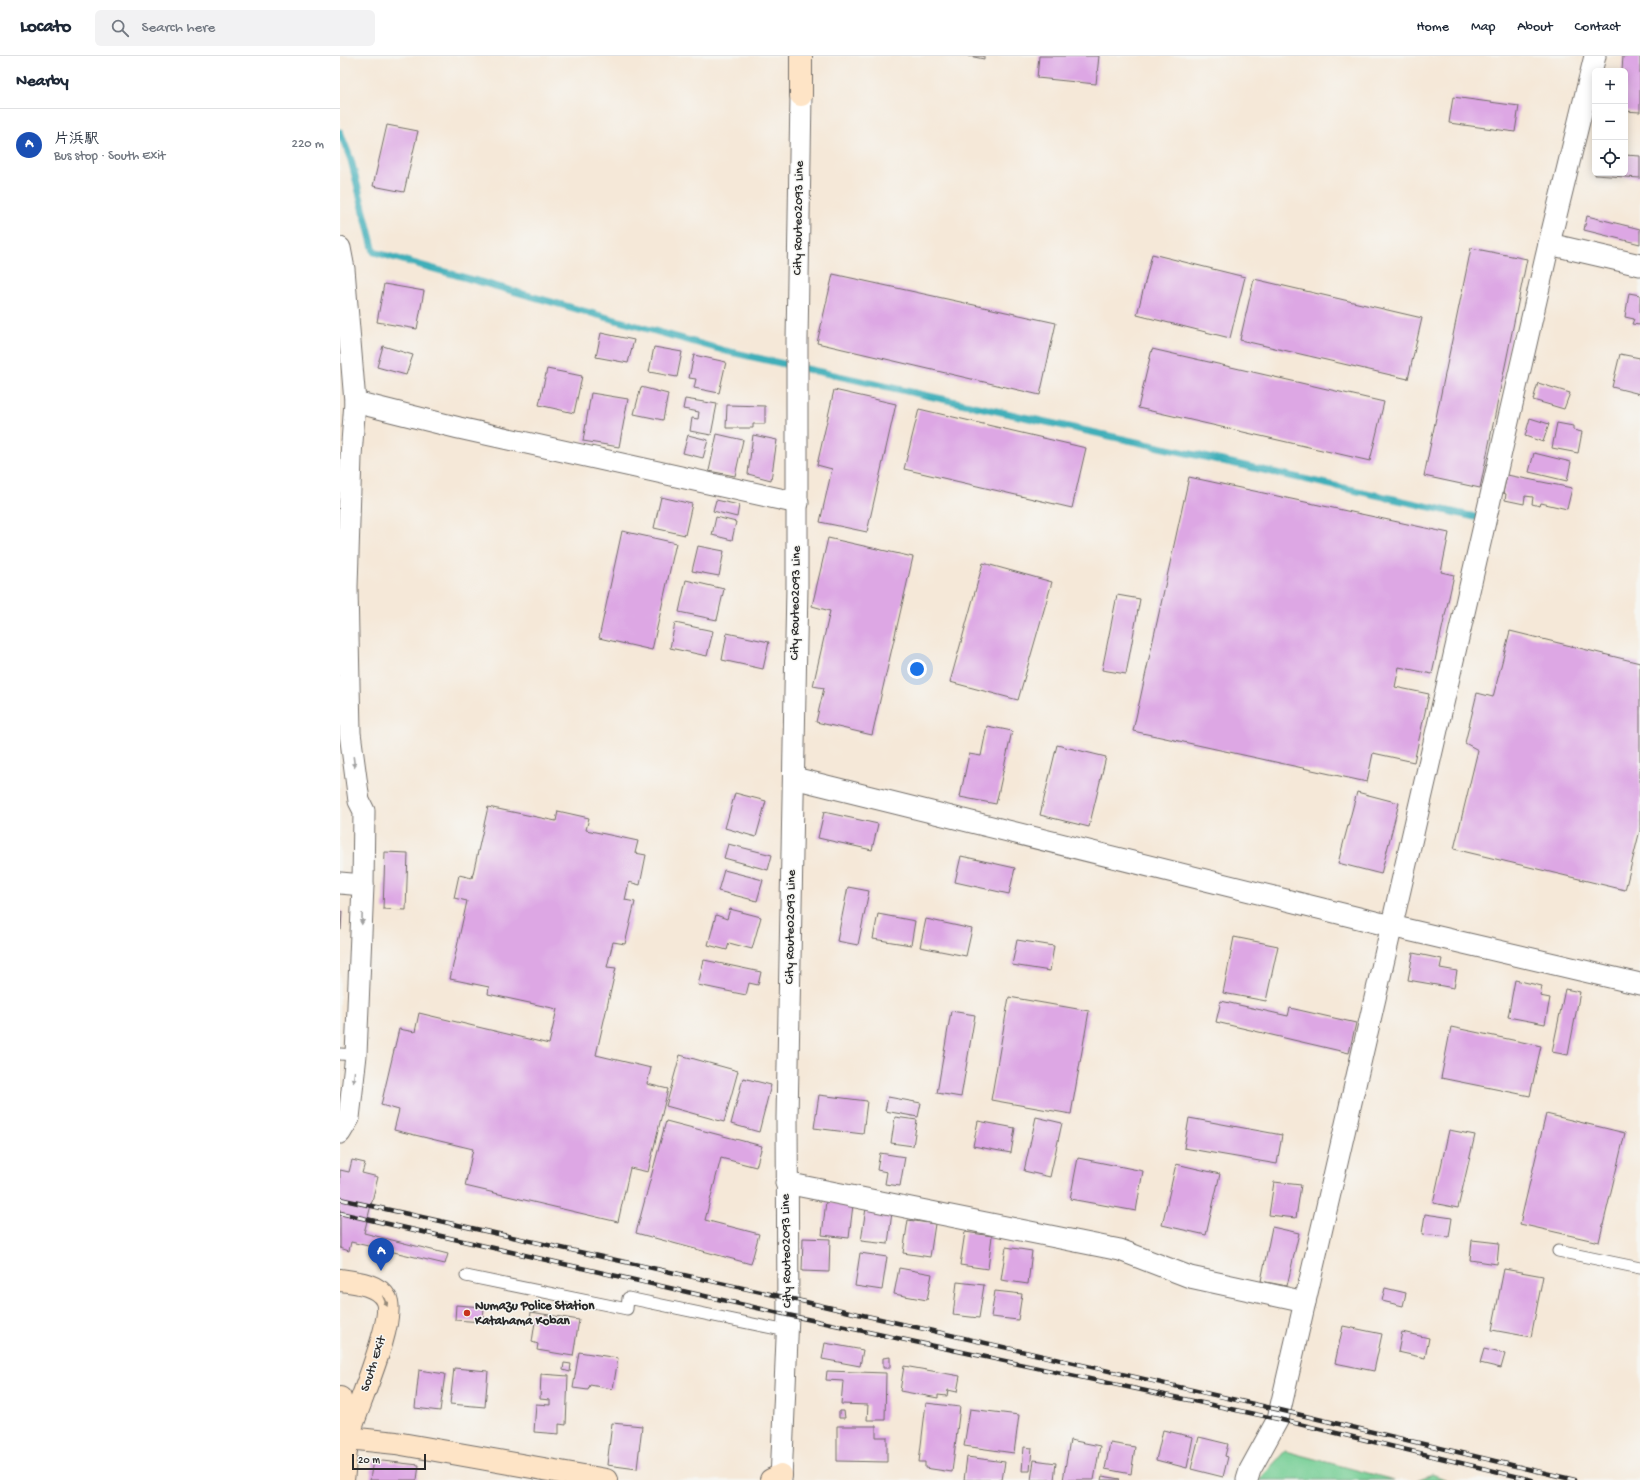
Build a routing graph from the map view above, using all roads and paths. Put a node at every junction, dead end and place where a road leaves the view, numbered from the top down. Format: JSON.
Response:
{"nodes":[{"id":1,"x":801,"y":56,"type":"edge"},
{"id":2,"x":1595,"y":56,"type":"edge"},
{"id":3,"x":801,"y":95,"type":"joint"},
{"id":4,"x":1549,"y":244,"type":"junction"},
{"id":5,"x":340,"y":248,"type":"edge"},
{"id":6,"x":1640,"y":265,"type":"edge"},
{"id":7,"x":355,"y":402,"type":"junction"},
{"id":8,"x":345,"y":456,"type":"edge"},
{"id":9,"x":798,"y":504,"type":"junction"},
{"id":10,"x":343,"y":587,"type":"edge"},
{"id":11,"x":794,"y":778,"type":"junction"},
{"id":12,"x":340,"y":883,"type":"edge"},
{"id":13,"x":363,"y":885,"type":"junction"},
{"id":14,"x":1391,"y":926,"type":"junction"},
{"id":15,"x":1640,"y":984,"type":"edge"},
{"id":16,"x":348,"y":1054,"type":"edge"},
{"id":17,"x":340,"y":1133,"type":"edge"},
{"id":18,"x":786,"y":1183,"type":"junction"},
{"id":19,"x":1558,"y":1250,"type":"dead end"},
{"id":20,"x":1640,"y":1268,"type":"edge"},
{"id":21,"x":466,"y":1276,"type":"dead end"},
{"id":22,"x":340,"y":1280,"type":"edge"},
{"id":23,"x":1305,"y":1302,"type":"junction"},
{"id":24,"x":787,"y":1331,"type":"junction"},
{"id":25,"x":340,"y":1398,"type":"edge"},
{"id":26,"x":348,"y":1438,"type":"junction"},
{"id":27,"x":778,"y":1478,"type":"edge"},
{"id":28,"x":343,"y":1480,"type":"edge"},
{"id":29,"x":606,"y":1480,"type":"edge"},
{"id":30,"x":1247,"y":1480,"type":"edge"}],
"edges":[{"from":1,"to":3,"type":"street"},
{"from":2,"to":4,"type":"street"},
{"from":3,"to":9,"type":"street","name":"City Route02093 Line"},
{"from":4,"to":6,"type":"street"},
{"from":4,"to":14,"type":"street"},
{"from":5,"to":7,"type":"street"},
{"from":7,"to":8,"type":"street"},
{"from":7,"to":9,"type":"street"},
{"from":8,"to":10,"type":"street"},
{"from":9,"to":11,"type":"street","name":"City Route02093 Line"},
{"from":10,"to":13,"type":"street","one_way":true},
{"from":11,"to":14,"type":"street"},
{"from":11,"to":18,"type":"street","name":"City Route02093 Line"},
{"from":12,"to":13,"type":"street"},
{"from":13,"to":16,"type":"street","one_way":true},
{"from":14,"to":15,"type":"street"},
{"from":14,"to":23,"type":"street"},
{"from":16,"to":17,"type":"street","one_way":true},
{"from":18,"to":23,"type":"street"},
{"from":18,"to":24,"type":"street","name":"City Route02093 Line"},
{"from":19,"to":20,"type":"lane"},
{"from":21,"to":24,"type":"lane"},
{"from":22,"to":26,"type":"street","name":"South Exit","one_way":true},
{"from":23,"to":30,"type":"street"},
{"from":24,"to":27,"type":"street","name":"City Route02093 Line"},
{"from":25,"to":26,"type":"street"},
{"from":26,"to":28,"type":"street"},
{"from":26,"to":29,"type":"street"}]}
